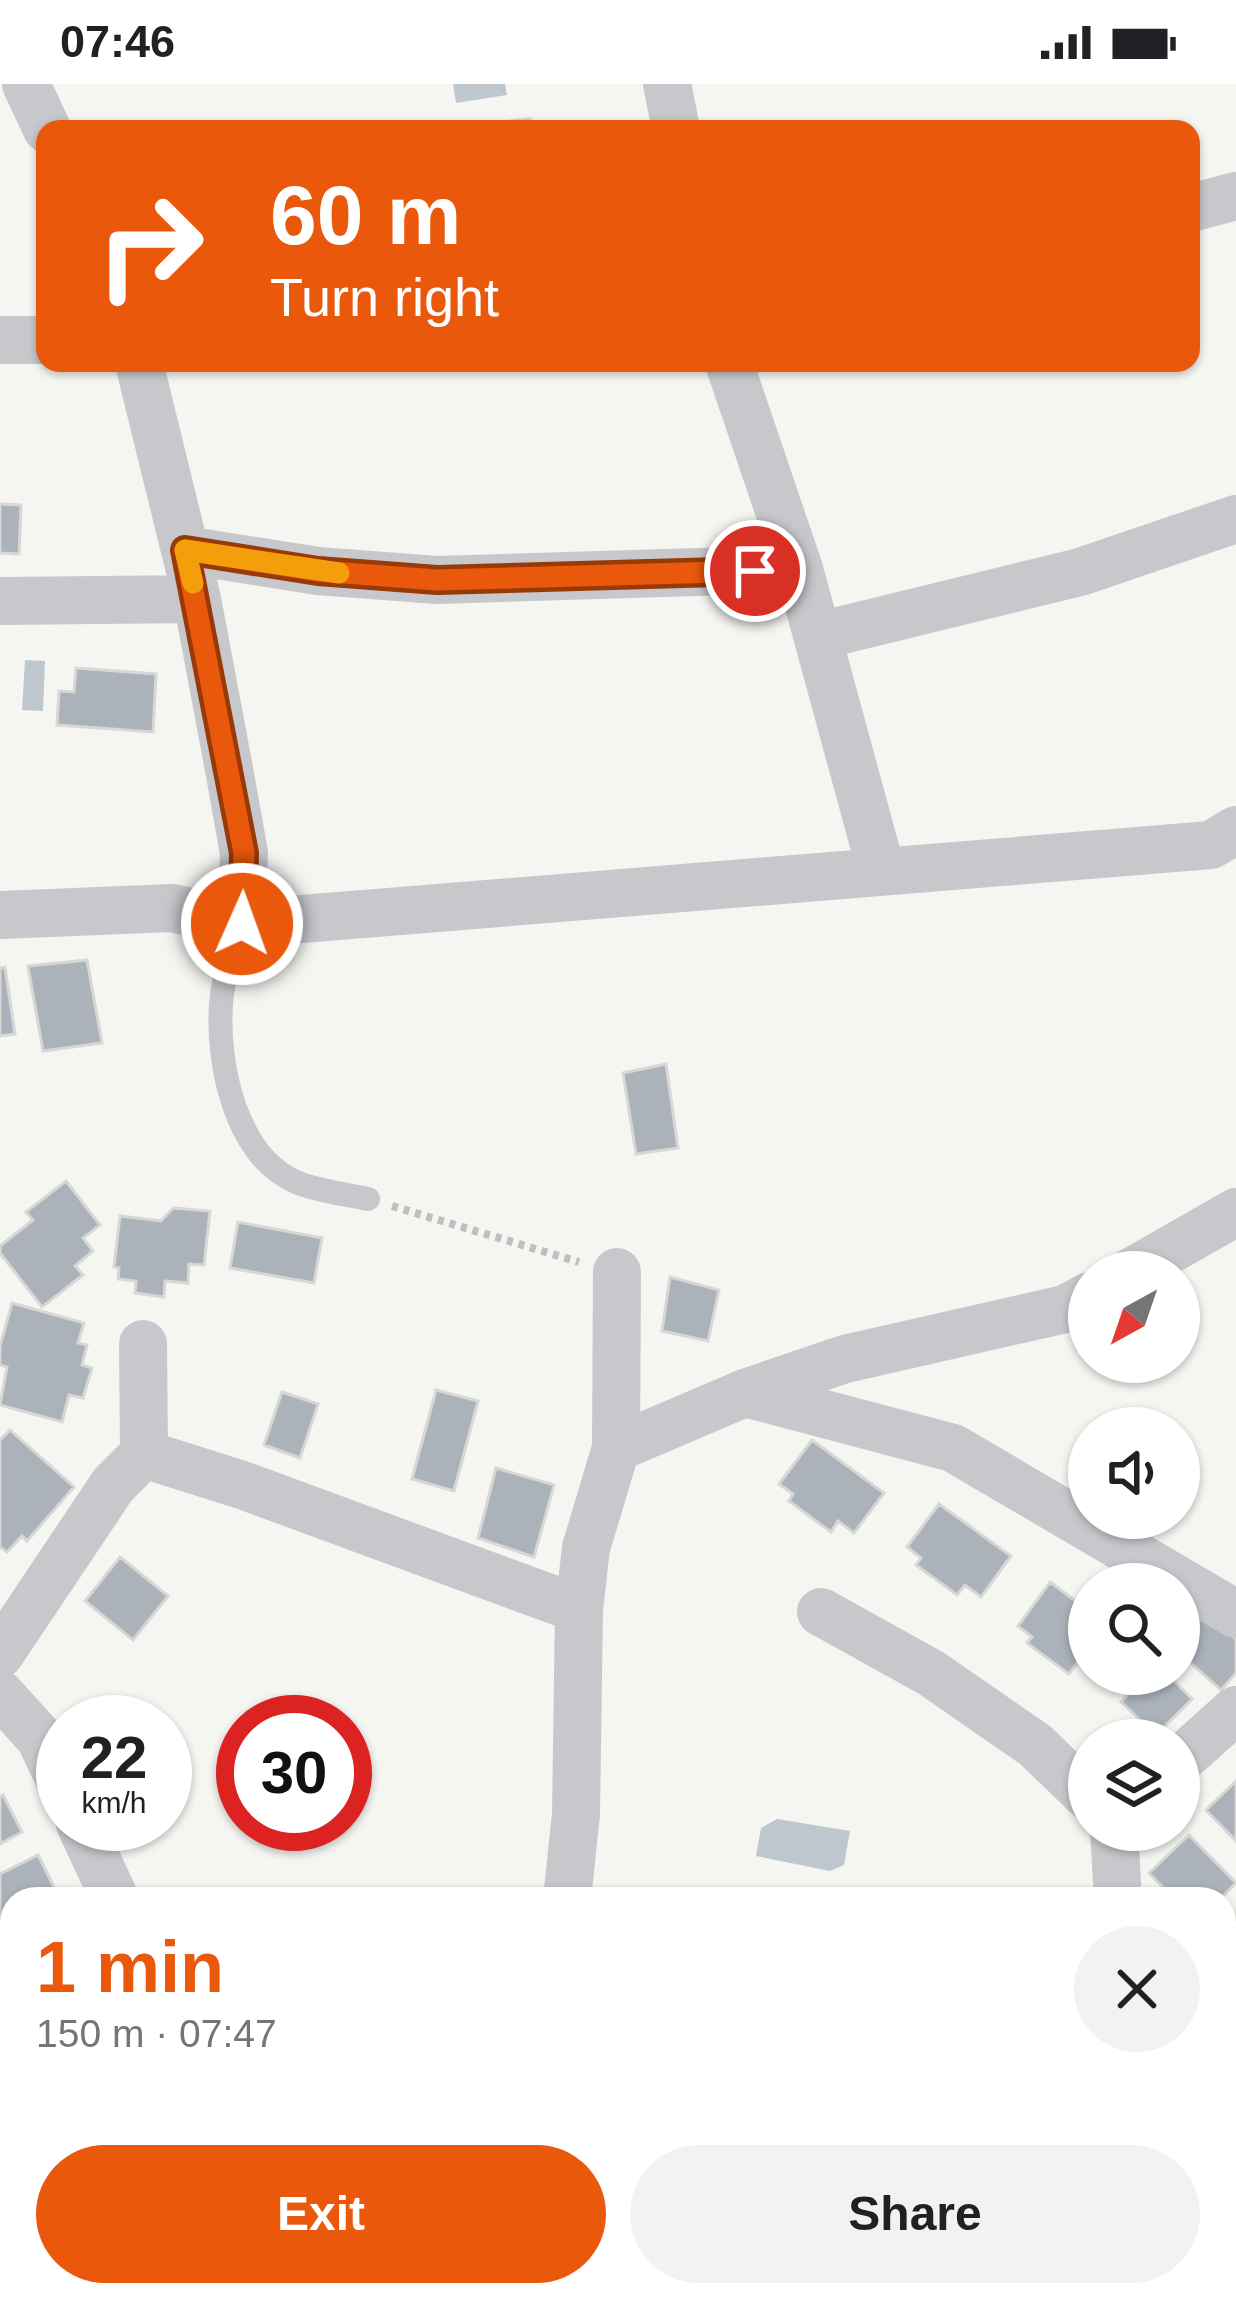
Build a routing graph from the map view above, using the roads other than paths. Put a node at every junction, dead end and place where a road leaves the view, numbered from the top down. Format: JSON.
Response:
{"nodes":[{"id":1,"x":26,"y":84,"type":"edge"},
{"id":2,"x":667,"y":84,"type":"edge"},
{"id":3,"x":42,"y":120,"type":"edge"},
{"id":4,"x":674,"y":120,"type":"edge"},
{"id":5,"x":1236,"y":196,"type":"edge"},
{"id":6,"x":1200,"y":206,"type":"edge"},
{"id":7,"x":0,"y":340,"type":"edge"},
{"id":8,"x":36,"y":340,"type":"edge"},
{"id":9,"x":141,"y":372,"type":"edge"},
{"id":10,"x":732,"y":372,"type":"edge"},
{"id":11,"x":1236,"y":519,"type":"edge"},
{"id":12,"x":185,"y":550,"type":"junction"},
{"id":13,"x":799,"y":568,"type":"junction"},
{"id":14,"x":197,"y":599,"type":"junction"},
{"id":15,"x":0,"y":601,"type":"edge"},
{"id":16,"x":818,"y":636,"type":"junction"},
{"id":17,"x":1236,"y":830,"type":"edge"},
{"id":18,"x":881,"y":870,"type":"junction"},
{"id":19,"x":0,"y":915,"type":"edge"},
{"id":20,"x":242,"y":924,"type":"junction"},
{"id":21,"x":368,"y":1199,"type":"road end"},
{"id":22,"x":1236,"y":1212,"type":"edge"},
{"id":23,"x":1168,"y":1251,"type":"edge"},
{"id":24,"x":616,"y":1272,"type":"road end"},
{"id":25,"x":1068,"y":1307,"type":"edge"},
{"id":26,"x":143,"y":1344,"type":"dead end"},
{"id":27,"x":746,"y":1393,"type":"junction"},
{"id":28,"x":616,"y":1448,"type":"junction"},
{"id":29,"x":144,"y":1454,"type":"junction"},
{"id":30,"x":579,"y":1609,"type":"junction"},
{"id":31,"x":821,"y":1612,"type":"dead end"},
{"id":32,"x":1236,"y":1614,"type":"edge"},
{"id":33,"x":0,"y":1654,"type":"edge"},
{"id":34,"x":0,"y":1694,"type":"edge"},
{"id":35,"x":1236,"y":1710,"type":"edge"},
{"id":36,"x":36,"y":1734,"type":"edge"},
{"id":37,"x":1200,"y":1742,"type":"edge"},
{"id":38,"x":1068,"y":1777,"type":"edge"},
{"id":39,"x":93,"y":1851,"type":"edge"},
{"id":40,"x":1115,"y":1851,"type":"edge"},
{"id":41,"x":109,"y":1887,"type":"edge"},
{"id":42,"x":567,"y":1887,"type":"edge"},
{"id":43,"x":1117,"y":1887,"type":"edge"}],
"edges":[{"from":1,"to":3,"type":"street"},
{"from":2,"to":4,"type":"street"},
{"from":5,"to":6,"type":"street"},
{"from":7,"to":8,"type":"street"},
{"from":9,"to":12,"type":"street"},
{"from":10,"to":13,"type":"street"},
{"from":11,"to":16,"type":"street"},
{"from":12,"to":13,"type":"street"},
{"from":12,"to":14,"type":"street"},
{"from":13,"to":16,"type":"street"},
{"from":14,"to":15,"type":"street"},
{"from":14,"to":20,"type":"street"},
{"from":16,"to":18,"type":"street"},
{"from":17,"to":18,"type":"street"},
{"from":18,"to":20,"type":"street"},
{"from":19,"to":20,"type":"street"},
{"from":20,"to":21,"type":"lane"},
{"from":22,"to":23,"type":"street"},
{"from":24,"to":28,"type":"street"},
{"from":25,"to":27,"type":"street"},
{"from":26,"to":29,"type":"street"},
{"from":27,"to":28,"type":"street"},
{"from":27,"to":32,"type":"street"},
{"from":28,"to":30,"type":"street"},
{"from":29,"to":30,"type":"street"},
{"from":29,"to":33,"type":"street"},
{"from":30,"to":42,"type":"street"},
{"from":31,"to":38,"type":"street"},
{"from":34,"to":36,"type":"street"},
{"from":35,"to":37,"type":"street"},
{"from":39,"to":41,"type":"street"},
{"from":40,"to":43,"type":"street"}]}
